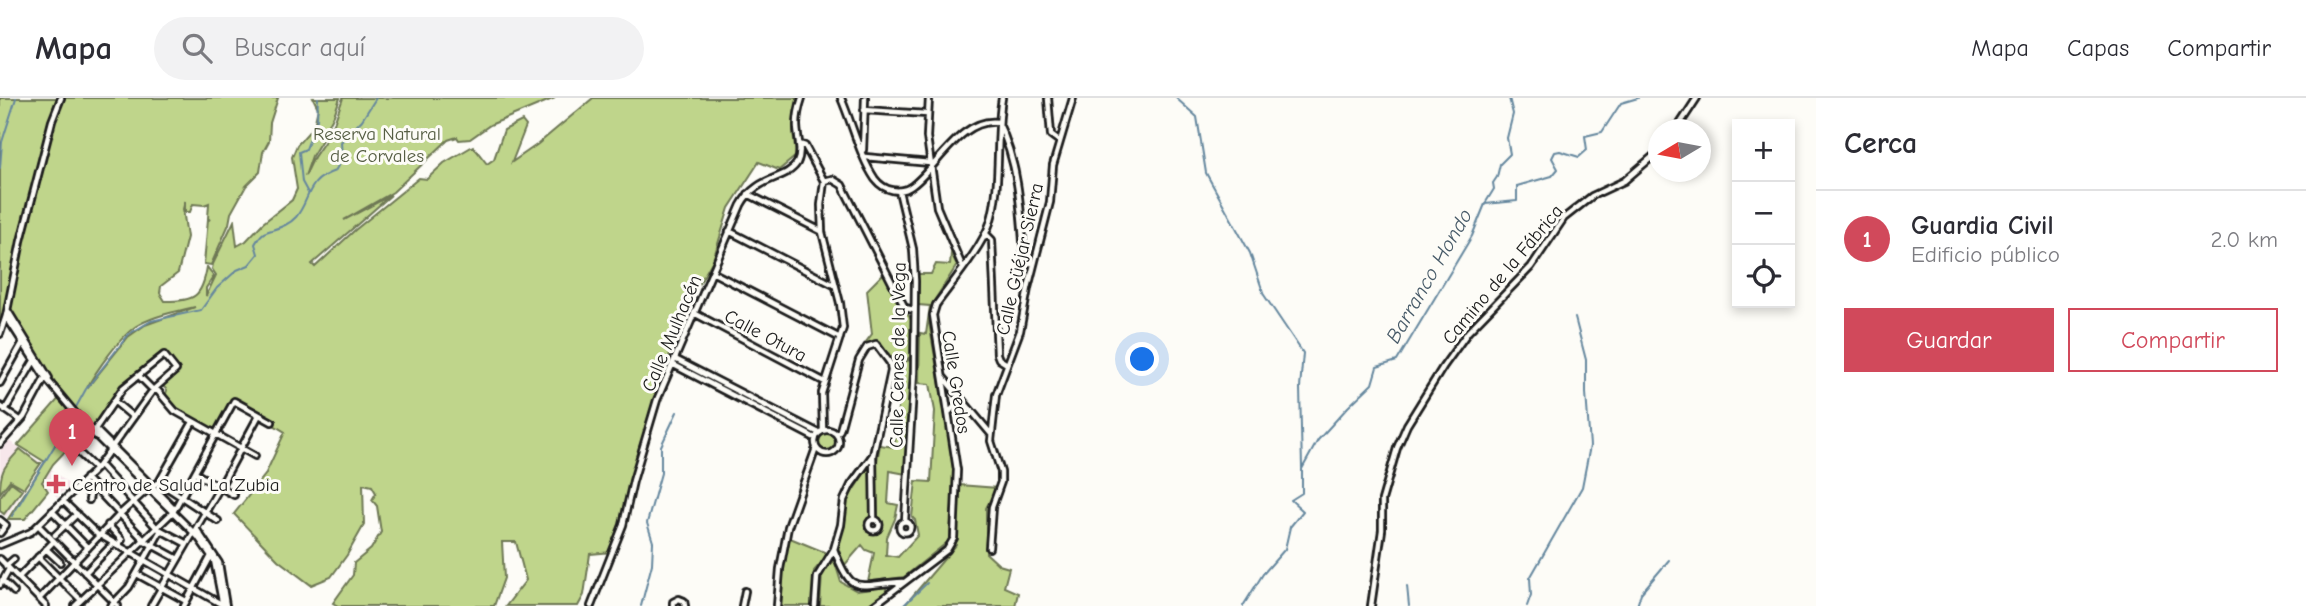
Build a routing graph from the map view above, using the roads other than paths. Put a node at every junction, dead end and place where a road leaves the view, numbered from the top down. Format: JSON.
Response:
{"nodes":[{"id":1,"x":61,"y":98,"type":"edge"},
{"id":2,"x":802,"y":98,"type":"edge"},
{"id":3,"x":841,"y":98,"type":"edge"},
{"id":4,"x":865,"y":98,"type":"edge"},
{"id":5,"x":929,"y":98,"type":"edge"},
{"id":6,"x":1002,"y":98,"type":"edge"},
{"id":7,"x":1048,"y":98,"type":"edge"},
{"id":8,"x":1073,"y":98,"type":"edge"},
{"id":9,"x":1697,"y":98,"type":"edge"},
{"id":10,"x":864,"y":110,"type":"junction"},
{"id":11,"x":927,"y":114,"type":"junction"},
{"id":12,"x":1683,"y":119,"type":"edge"},
{"id":13,"x":998,"y":122,"type":"junction"},
{"id":14,"x":1059,"y":141,"type":"junction"},
{"id":15,"x":799,"y":144,"type":"junction"},
{"id":16,"x":864,"y":154,"type":"junction"},
{"id":17,"x":1648,"y":161,"type":"edge"},
{"id":18,"x":930,"y":165,"type":"junction"},
{"id":19,"x":824,"y":181,"type":"junction"},
{"id":20,"x":899,"y":191,"type":"junction"},
{"id":21,"x":748,"y":194,"type":"junction"},
{"id":22,"x":729,"y":231,"type":"junction"},
{"id":23,"x":822,"y":232,"type":"junction"},
{"id":24,"x":986,"y":234,"type":"junction"},
{"id":25,"x":957,"y":253,"type":"junction"},
{"id":26,"x":968,"y":259,"type":"junction"},
{"id":27,"x":1034,"y":264,"type":"junction"},
{"id":28,"x":963,"y":267,"type":"junction"},
{"id":29,"x":712,"y":272,"type":"junction"},
{"id":30,"x":835,"y":285,"type":"junction"},
{"id":31,"x":914,"y":310,"type":"junction"},
{"id":32,"x":7,"y":313,"type":"junction"},
{"id":33,"x":694,"y":313,"type":"junction"},
{"id":34,"x":0,"y":334,"type":"edge"},
{"id":35,"x":840,"y":338,"type":"junction"},
{"id":36,"x":23,"y":342,"type":"junction"},
{"id":37,"x":34,"y":360,"type":"junction"},
{"id":38,"x":673,"y":362,"type":"junction"},
{"id":39,"x":1007,"y":364,"type":"junction"},
{"id":40,"x":46,"y":376,"type":"junction"},
{"id":41,"x":139,"y":376,"type":"junction"},
{"id":42,"x":942,"y":376,"type":"junction"},
{"id":43,"x":825,"y":382,"type":"junction"},
{"id":44,"x":0,"y":383,"type":"edge"},
{"id":45,"x":153,"y":390,"type":"junction"},
{"id":46,"x":114,"y":401,"type":"junction"},
{"id":47,"x":966,"y":405,"type":"junction"},
{"id":48,"x":3,"y":408,"type":"edge"},
{"id":49,"x":948,"y":413,"type":"junction"},
{"id":50,"x":774,"y":414,"type":"junction"},
{"id":51,"x":259,"y":415,"type":"junction"},
{"id":52,"x":133,"y":417,"type":"junction"},
{"id":53,"x":20,"y":420,"type":"junction"},
{"id":54,"x":193,"y":422,"type":"junction"},
{"id":55,"x":272,"y":422,"type":"dead end"},
{"id":56,"x":0,"y":431,"type":"edge"},
{"id":57,"x":93,"y":431,"type":"junction"},
{"id":58,"x":821,"y":431,"type":"junction"},
{"id":59,"x":216,"y":434,"type":"junction"},
{"id":60,"x":837,"y":434,"type":"junction"},
{"id":61,"x":991,"y":434,"type":"junction"},
{"id":62,"x":6,"y":435,"type":"junction"},
{"id":63,"x":815,"y":438,"type":"junction"},
{"id":64,"x":0,"y":444,"type":"edge"},
{"id":65,"x":816,"y":448,"type":"junction"},
{"id":66,"x":112,"y":449,"type":"junction"},
{"id":67,"x":241,"y":449,"type":"junction"},
{"id":68,"x":255,"y":456,"type":"dead end"},
{"id":69,"x":873,"y":456,"type":"junction"},
{"id":70,"x":98,"y":467,"type":"junction"},
{"id":71,"x":195,"y":473,"type":"junction"},
{"id":72,"x":86,"y":478,"type":"junction"},
{"id":73,"x":159,"y":482,"type":"junction"},
{"id":74,"x":83,"y":487,"type":"junction"},
{"id":75,"x":151,"y":487,"type":"junction"},
{"id":76,"x":220,"y":487,"type":"junction"},
{"id":77,"x":234,"y":495,"type":"dead end"},
{"id":78,"x":181,"y":498,"type":"junction"},
{"id":79,"x":89,"y":500,"type":"dead end"},
{"id":80,"x":63,"y":501,"type":"junction"},
{"id":81,"x":132,"y":503,"type":"junction"},
{"id":82,"x":174,"y":510,"type":"junction"},
{"id":83,"x":52,"y":511,"type":"junction"},
{"id":84,"x":205,"y":513,"type":"junction"},
{"id":85,"x":77,"y":514,"type":"junction"},
{"id":86,"x":120,"y":514,"type":"junction"},
{"id":87,"x":0,"y":520,"type":"edge"},
{"id":88,"x":874,"y":520,"type":"dead end"},
{"id":89,"x":218,"y":521,"type":"dead end"},
{"id":90,"x":905,"y":521,"type":"dead end"},
{"id":91,"x":65,"y":524,"type":"junction"},
{"id":92,"x":39,"y":526,"type":"junction"},
{"id":93,"x":108,"y":526,"type":"junction"},
{"id":94,"x":159,"y":529,"type":"junction"},
{"id":95,"x":1,"y":530,"type":"edge"},
{"id":96,"x":195,"y":531,"type":"junction"},
{"id":97,"x":100,"y":535,"type":"junction"},
{"id":98,"x":54,"y":538,"type":"junction"},
{"id":99,"x":145,"y":541,"type":"junction"},
{"id":100,"x":115,"y":544,"type":"junction"},
{"id":101,"x":187,"y":544,"type":"junction"},
{"id":102,"x":1,"y":545,"type":"edge"},
{"id":103,"x":153,"y":545,"type":"junction"},
{"id":104,"x":88,"y":548,"type":"junction"},
{"id":105,"x":989,"y":548,"type":"dead end"},
{"id":106,"x":46,"y":549,"type":"junction"},
{"id":107,"x":834,"y":549,"type":"junction"},
{"id":108,"x":132,"y":553,"type":"junction"},
{"id":109,"x":211,"y":556,"type":"junction"},
{"id":110,"x":38,"y":558,"type":"junction"},
{"id":111,"x":0,"y":559,"type":"edge"},
{"id":112,"x":14,"y":559,"type":"dead end"},
{"id":113,"x":178,"y":559,"type":"junction"},
{"id":114,"x":145,"y":560,"type":"junction"},
{"id":115,"x":60,"y":562,"type":"dead end"},
{"id":116,"x":74,"y":562,"type":"junction"},
{"id":117,"x":7,"y":567,"type":"junction"},
{"id":118,"x":85,"y":573,"type":"junction"},
{"id":119,"x":138,"y":573,"type":"junction"},
{"id":120,"x":169,"y":574,"type":"junction"},
{"id":121,"x":18,"y":578,"type":"junction"},
{"id":122,"x":58,"y":578,"type":"junction"},
{"id":123,"x":890,"y":582,"type":"junction"},
{"id":124,"x":904,"y":582,"type":"junction"},
{"id":125,"x":1,"y":583,"type":"edge"},
{"id":126,"x":97,"y":585,"type":"junction"},
{"id":127,"x":162,"y":587,"type":"junction"},
{"id":128,"x":193,"y":588,"type":"junction"},
{"id":129,"x":744,"y":591,"type":"dead end"},
{"id":130,"x":14,"y":592,"type":"dead end"},
{"id":131,"x":892,"y":592,"type":"junction"},
{"id":132,"x":39,"y":598,"type":"junction"},
{"id":133,"x":81,"y":600,"type":"junction"},
{"id":134,"x":185,"y":603,"type":"edge"},
{"id":135,"x":114,"y":605,"type":"edge"},
{"id":136,"x":222,"y":605,"type":"edge"},
{"id":137,"x":46,"y":606,"type":"edge"},
{"id":138,"x":75,"y":606,"type":"edge"},
{"id":139,"x":151,"y":606,"type":"edge"},
{"id":140,"x":591,"y":606,"type":"edge"},
{"id":141,"x":673,"y":606,"type":"edge"},
{"id":142,"x":685,"y":606,"type":"edge"},
{"id":143,"x":742,"y":606,"type":"edge"},
{"id":144,"x":777,"y":606,"type":"edge"},
{"id":145,"x":815,"y":606,"type":"edge"},
{"id":146,"x":873,"y":606,"type":"edge"},
{"id":147,"x":1371,"y":606,"type":"edge"}],
"edges":[{"from":1,"to":32,"type":"street"},
{"from":2,"to":15,"type":"street"},
{"from":3,"to":16,"type":"street"},
{"from":4,"to":10,"type":"street"},
{"from":5,"to":11,"type":"street"},
{"from":6,"to":13,"type":"street","name":"Calle Gredos"},
{"from":7,"to":14,"type":"street"},
{"from":8,"to":14,"type":"street","name":"Calle Güéjar Sierra"},
{"from":9,"to":12,"type":"street"},
{"from":10,"to":11,"type":"street"},
{"from":10,"to":16,"type":"street"},
{"from":11,"to":18,"type":"street"},
{"from":13,"to":18,"type":"street"},
{"from":13,"to":24,"type":"street","name":"Calle Gredos"},
{"from":13,"to":27,"type":"street"},
{"from":14,"to":27,"type":"street","name":"Calle Güéjar Sierra"},
{"from":15,"to":19,"type":"street"},
{"from":15,"to":21,"type":"street"},
{"from":16,"to":18,"type":"street"},
{"from":16,"to":20,"type":"street"},
{"from":17,"to":147,"type":"street","name":"Camino de la Fábrica"},
{"from":18,"to":20,"type":"street"},
{"from":18,"to":25,"type":"street"},
{"from":19,"to":23,"type":"street"},
{"from":19,"to":31,"type":"street"},
{"from":20,"to":31,"type":"street","name":"Calle Cenes de la Vega"},
{"from":21,"to":22,"type":"street","name":"Calle Mulhacén"},
{"from":21,"to":23,"type":"street"},
{"from":22,"to":29,"type":"street","name":"Calle Mulhacén"},
{"from":22,"to":30,"type":"street"},
{"from":23,"to":30,"type":"street"},
{"from":24,"to":26,"type":"street","name":"Calle Gredos"},
{"from":24,"to":39,"type":"street"},
{"from":25,"to":26,"type":"street"},
{"from":25,"to":28,"type":"street"},
{"from":26,"to":28,"type":"street","name":"Calle Gredos"},
{"from":27,"to":39,"type":"street","name":"Calle Güéjar Sierra"},
{"from":28,"to":42,"type":"street","name":"Calle Gredos"},
{"from":29,"to":33,"type":"street","name":"Calle Mulhacén"},
{"from":29,"to":35,"type":"street"},
{"from":30,"to":35,"type":"street"},
{"from":31,"to":90,"type":"street","name":"Calle Cenes de la Vega"},
{"from":32,"to":34,"type":"street"},
{"from":32,"to":36,"type":"street"},
{"from":32,"to":40,"type":"street"},
{"from":33,"to":38,"type":"street","name":"Calle Mulhacén"},
{"from":33,"to":43,"type":"street","name":"Calle Otura"},
{"from":35,"to":43,"type":"street"},
{"from":36,"to":37,"type":"street"},
{"from":36,"to":44,"type":"street"},
{"from":37,"to":40,"type":"street"},
{"from":37,"to":48,"type":"street"},
{"from":38,"to":50,"type":"street"},
{"from":38,"to":140,"type":"street","name":"Calle Mulhacén"},
{"from":39,"to":61,"type":"street","name":"Calle Güéjar Sierra"},
{"from":40,"to":53,"type":"street"},
{"from":40,"to":57,"type":"street"},
{"from":41,"to":45,"type":"street"},
{"from":41,"to":45,"type":"street"},
{"from":41,"to":46,"type":"street"},
{"from":42,"to":47,"type":"street"},
{"from":42,"to":49,"type":"street","name":"Calle Gredos"},
{"from":43,"to":58,"type":"street"},
{"from":45,"to":52,"type":"street"},
{"from":45,"to":54,"type":"street"},
{"from":46,"to":52,"type":"street"},
{"from":46,"to":57,"type":"street"},
{"from":47,"to":49,"type":"street"},
{"from":47,"to":61,"type":"street"},
{"from":48,"to":53,"type":"street"},
{"from":49,"to":124,"type":"street","name":"Calle Gredos"},
{"from":50,"to":58,"type":"street"},
{"from":50,"to":63,"type":"street"},
{"from":51,"to":55,"type":"street"},
{"from":51,"to":59,"type":"street"},
{"from":51,"to":67,"type":"street"},
{"from":52,"to":66,"type":"street"},
{"from":53,"to":62,"type":"street"},
{"from":54,"to":59,"type":"street"},
{"from":54,"to":73,"type":"street"},
{"from":56,"to":62,"type":"street"},
{"from":57,"to":66,"type":"street"},
{"from":57,"to":70,"type":"street"},
{"from":58,"to":60,"type":"street"},
{"from":58,"to":63,"type":"street"},
{"from":59,"to":67,"type":"street"},
{"from":59,"to":71,"type":"street"},
{"from":60,"to":65,"type":"street"},
{"from":60,"to":69,"type":"street"},
{"from":61,"to":105,"type":"street","name":"Calle Güéjar Sierra"},
{"from":62,"to":64,"type":"street"},
{"from":63,"to":65,"type":"street"},
{"from":65,"to":144,"type":"street"},
{"from":66,"to":70,"type":"street"},
{"from":66,"to":75,"type":"street"},
{"from":67,"to":68,"type":"street"},
{"from":67,"to":76,"type":"street"},
{"from":69,"to":88,"type":"street"},
{"from":69,"to":107,"type":"street"},
{"from":70,"to":72,"type":"street"},
{"from":70,"to":81,"type":"street"},
{"from":71,"to":76,"type":"street"},
{"from":71,"to":78,"type":"street"},
{"from":72,"to":74,"type":"street"},
{"from":72,"to":86,"type":"street"},
{"from":73,"to":75,"type":"street"},
{"from":73,"to":78,"type":"street"},
{"from":74,"to":79,"type":"street"},
{"from":74,"to":80,"type":"street"},
{"from":75,"to":81,"type":"street"},
{"from":75,"to":82,"type":"street"},
{"from":76,"to":77,"type":"street"},
{"from":76,"to":84,"type":"street"},
{"from":78,"to":82,"type":"street"},
{"from":78,"to":84,"type":"street"},
{"from":80,"to":83,"type":"street"},
{"from":80,"to":85,"type":"street"},
{"from":81,"to":86,"type":"street"},
{"from":81,"to":94,"type":"street"},
{"from":82,"to":94,"type":"street"},
{"from":82,"to":96,"type":"street"},
{"from":83,"to":91,"type":"street"},
{"from":83,"to":92,"type":"street"},
{"from":84,"to":89,"type":"street"},
{"from":84,"to":96,"type":"street"},
{"from":85,"to":91,"type":"street"},
{"from":85,"to":97,"type":"street"},
{"from":86,"to":93,"type":"street"},
{"from":86,"to":99,"type":"street"},
{"from":87,"to":95,"type":"street"},
{"from":91,"to":98,"type":"street"},
{"from":91,"to":104,"type":"street"},
{"from":92,"to":98,"type":"street"},
{"from":92,"to":102,"type":"street"},
{"from":93,"to":97,"type":"street"},
{"from":93,"to":100,"type":"street"},
{"from":94,"to":99,"type":"street"},
{"from":94,"to":101,"type":"street"},
{"from":94,"to":103,"type":"street"},
{"from":96,"to":101,"type":"street"},
{"from":96,"to":109,"type":"street"},
{"from":96,"to":136,"type":"street"},
{"from":97,"to":100,"type":"street"},
{"from":97,"to":104,"type":"street"},
{"from":98,"to":106,"type":"street"},
{"from":98,"to":116,"type":"street"},
{"from":99,"to":103,"type":"street"},
{"from":99,"to":108,"type":"street"},
{"from":100,"to":108,"type":"street"},
{"from":100,"to":118,"type":"street"},
{"from":101,"to":113,"type":"street"},
{"from":103,"to":113,"type":"street"},
{"from":103,"to":114,"type":"street"},
{"from":104,"to":116,"type":"street"},
{"from":106,"to":110,"type":"street"},
{"from":106,"to":115,"type":"street"},
{"from":107,"to":123,"type":"street"},
{"from":107,"to":145,"type":"street"},
{"from":108,"to":114,"type":"street"},
{"from":108,"to":126,"type":"street"},
{"from":109,"to":128,"type":"street"},
{"from":109,"to":136,"type":"street"},
{"from":110,"to":121,"type":"street"},
{"from":110,"to":122,"type":"street"},
{"from":111,"to":117,"type":"street"},
{"from":112,"to":117,"type":"street"},
{"from":113,"to":120,"type":"street"},
{"from":114,"to":119,"type":"street"},
{"from":114,"to":120,"type":"street"},
{"from":116,"to":118,"type":"street"},
{"from":116,"to":122,"type":"street"},
{"from":117,"to":121,"type":"street"},
{"from":117,"to":125,"type":"street"},
{"from":118,"to":126,"type":"street"},
{"from":119,"to":127,"type":"street"},
{"from":119,"to":135,"type":"street"},
{"from":120,"to":127,"type":"street"},
{"from":120,"to":128,"type":"street"},
{"from":121,"to":132,"type":"street"},
{"from":122,"to":132,"type":"street"},
{"from":122,"to":133,"type":"street"},
{"from":123,"to":124,"type":"street"},
{"from":123,"to":131,"type":"street"},
{"from":124,"to":131,"type":"street","name":"Calle Gredos"},
{"from":125,"to":130,"type":"street"},
{"from":126,"to":133,"type":"street"},
{"from":126,"to":135,"type":"street"},
{"from":127,"to":134,"type":"street"},
{"from":127,"to":139,"type":"street"},
{"from":128,"to":134,"type":"street"},
{"from":128,"to":136,"type":"street"},
{"from":129,"to":143,"type":"street"},
{"from":131,"to":146,"type":"street","name":"Calle Gredos"},
{"from":132,"to":137,"type":"street"},
{"from":133,"to":138,"type":"street"},
{"from":141,"to":142,"type":"street"}]}
